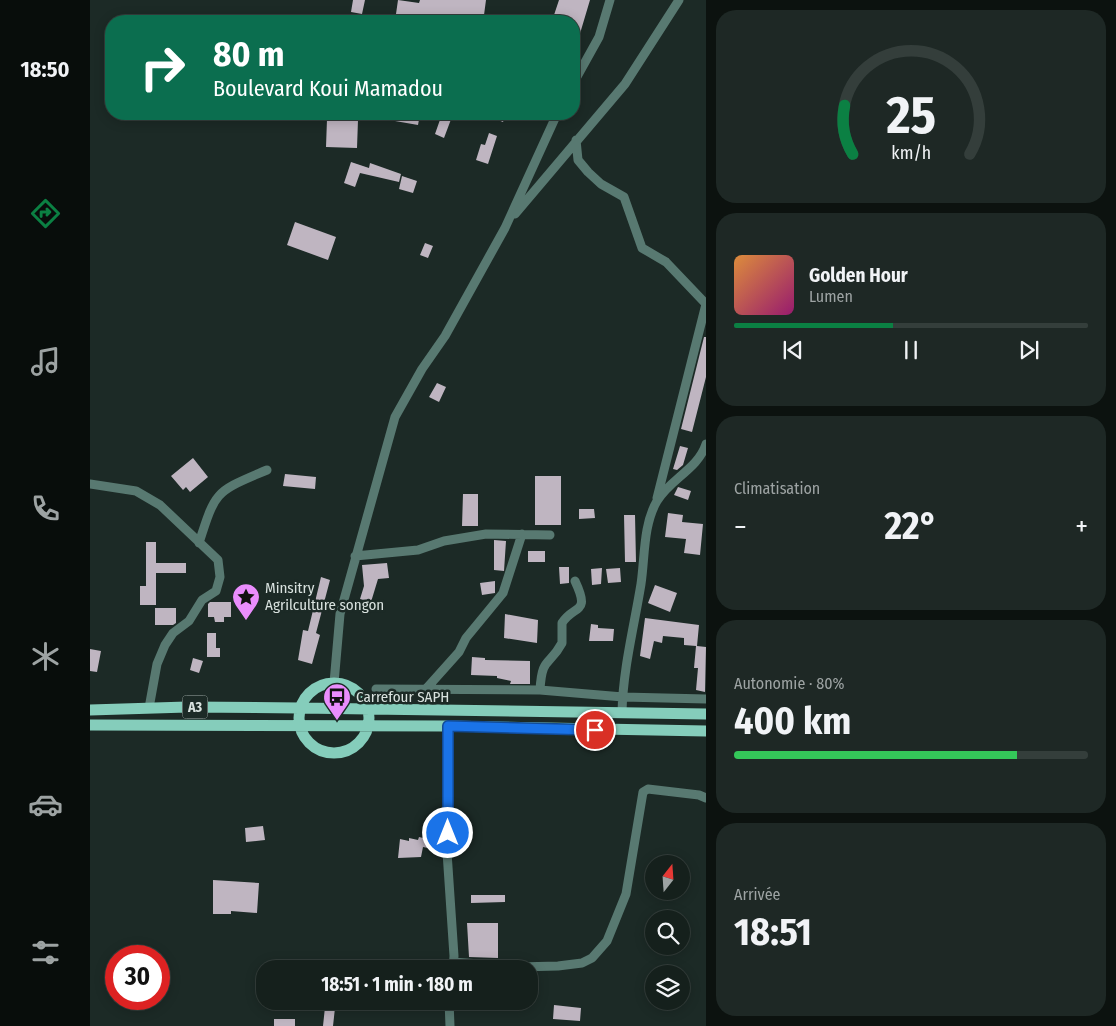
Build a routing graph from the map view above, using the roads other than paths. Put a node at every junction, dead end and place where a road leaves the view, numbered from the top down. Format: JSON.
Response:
{"nodes":[{"id":1,"x":610,"y":0,"type":"edge"},
{"id":2,"x":679,"y":0,"type":"edge"},
{"id":3,"x":580,"y":71,"type":"edge"},
{"id":4,"x":554,"y":120,"type":"edge"},
{"id":5,"x":576,"y":140,"type":"junction"},
{"id":6,"x":505,"y":228,"type":"junction"},
{"id":7,"x":706,"y":304,"type":"edge"},
{"id":8,"x":706,"y":444,"type":"edge"},
{"id":9,"x":267,"y":470,"type":"dead end"},
{"id":10,"x":90,"y":484,"type":"edge"},
{"id":11,"x":656,"y":503,"type":"junction"},
{"id":12,"x":522,"y":534,"type":"junction"},
{"id":13,"x":550,"y":535,"type":"dead end"},
{"id":14,"x":199,"y":543,"type":"junction"},
{"id":15,"x":355,"y":556,"type":"junction"},
{"id":16,"x":575,"y":581,"type":"dead end"},
{"id":17,"x":334,"y":683,"type":"junction"},
{"id":18,"x":376,"y":689,"type":"dead end"},
{"id":19,"x":426,"y":690,"type":"junction"},
{"id":20,"x":540,"y":690,"type":"junction"},
{"id":21,"x":623,"y":697,"type":"junction"},
{"id":22,"x":706,"y":699,"type":"edge"},
{"id":23,"x":150,"y":708,"type":"junction"},
{"id":24,"x":300,"y":708,"type":"junction"},
{"id":25,"x":368,"y":709,"type":"junction"},
{"id":26,"x":90,"y":710,"type":"edge"},
{"id":27,"x":622,"y":712,"type":"junction"},
{"id":28,"x":706,"y":714,"type":"edge"},
{"id":29,"x":90,"y":725,"type":"edge"},
{"id":30,"x":299,"y":725,"type":"junction"},
{"id":31,"x":368,"y":726,"type":"junction"},
{"id":32,"x":448,"y":726,"type":"junction"},
{"id":33,"x":706,"y":731,"type":"edge"},
{"id":34,"x":706,"y":798,"type":"edge"},
{"id":35,"x":453,"y":960,"type":"edge"},
{"id":36,"x":538,"y":966,"type":"edge"},
{"id":37,"x":449,"y":1010,"type":"edge"},
{"id":38,"x":450,"y":1026,"type":"edge"}],
"edges":[{"from":1,"to":3,"type":"street"},
{"from":2,"to":5,"type":"street"},
{"from":4,"to":6,"type":"street"},
{"from":5,"to":6,"type":"street"},
{"from":5,"to":7,"type":"street"},
{"from":6,"to":15,"type":"street"},
{"from":7,"to":11,"type":"street"},
{"from":8,"to":11,"type":"street"},
{"from":9,"to":14,"type":"street"},
{"from":10,"to":14,"type":"street"},
{"from":11,"to":21,"type":"street"},
{"from":12,"to":13,"type":"street"},
{"from":12,"to":15,"type":"street"},
{"from":12,"to":19,"type":"street"},
{"from":14,"to":23,"type":"street"},
{"from":15,"to":17,"type":"street"},
{"from":16,"to":20,"type":"street"},
{"from":17,"to":24,"type":"main road"},
{"from":17,"to":25,"type":"main road"},
{"from":18,"to":19,"type":"street"},
{"from":19,"to":20,"type":"street"},
{"from":20,"to":21,"type":"street"},
{"from":21,"to":22,"type":"street"},
{"from":21,"to":27,"type":"street"},
{"from":23,"to":24,"type":"main road","number":"A3"},
{"from":23,"to":26,"type":"main road","number":"A3"},
{"from":24,"to":25,"type":"main road","number":"A3"},
{"from":24,"to":30,"type":"main road"},
{"from":25,"to":27,"type":"main road","number":"A3"},
{"from":25,"to":31,"type":"main road"},
{"from":27,"to":28,"type":"main road","number":"A3"},
{"from":29,"to":30,"type":"main road","number":"A3"},
{"from":30,"to":31,"type":"main road","number":"A3"},
{"from":30,"to":31,"type":"main road"},
{"from":31,"to":32,"type":"main road","number":"A3"},
{"from":32,"to":33,"type":"main road","number":"A3"},
{"from":32,"to":35,"type":"street"},
{"from":34,"to":36,"type":"street"},
{"from":37,"to":38,"type":"street"}]}
